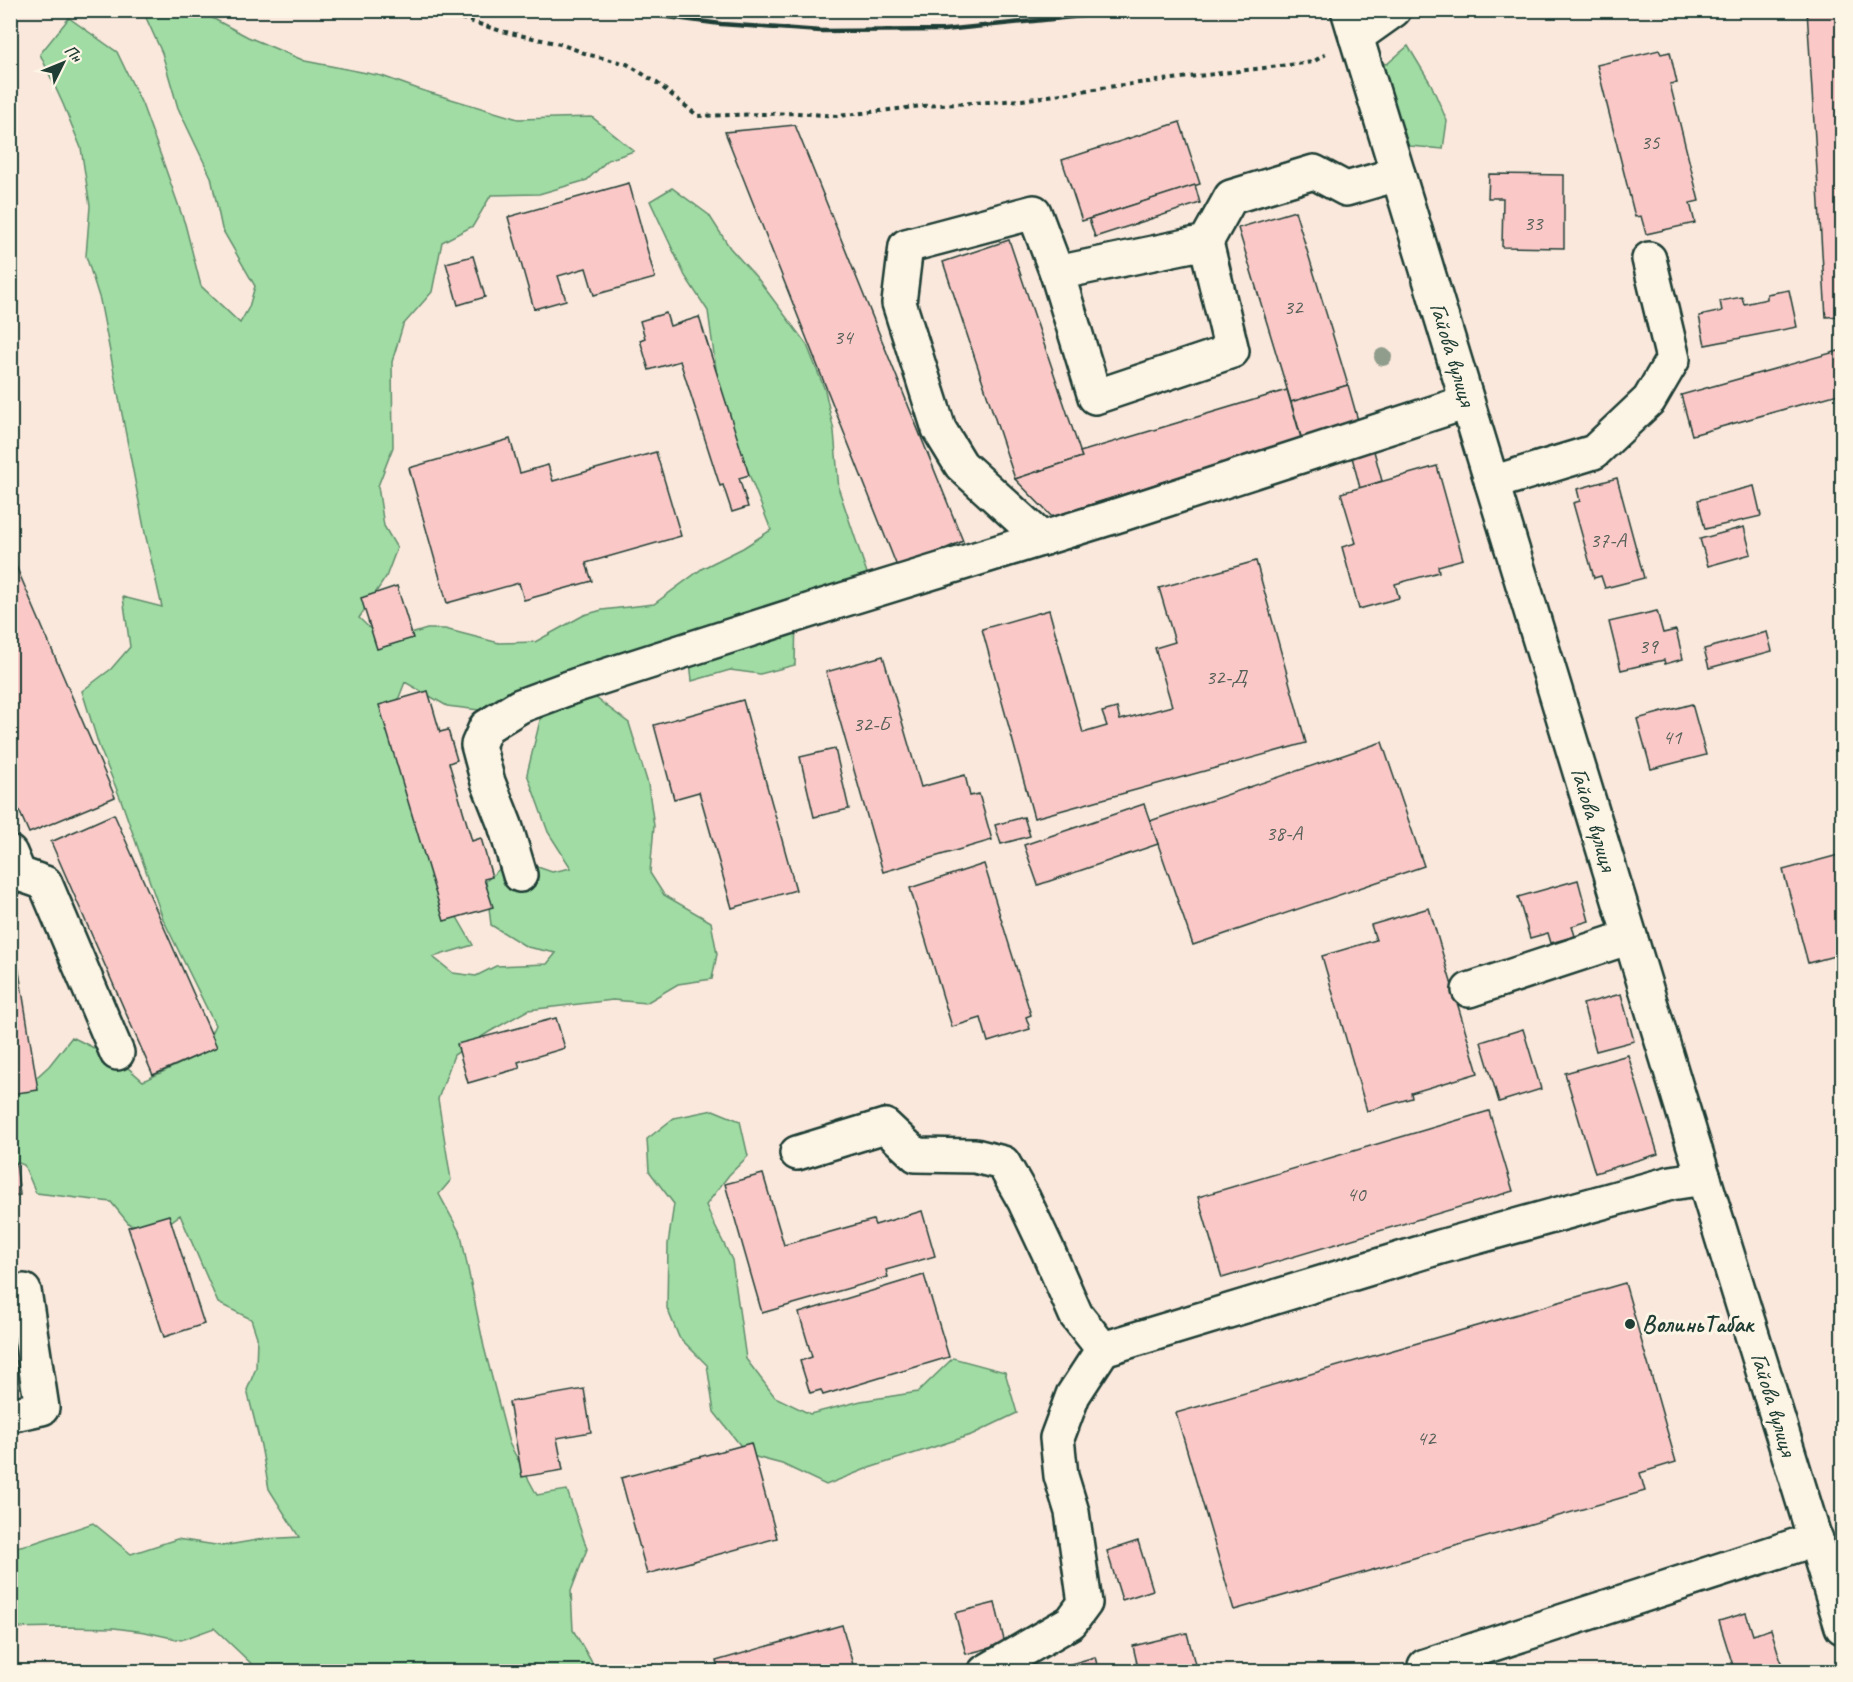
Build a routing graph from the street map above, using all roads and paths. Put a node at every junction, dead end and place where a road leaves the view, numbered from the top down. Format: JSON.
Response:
{"nodes":[{"id":1,"x":435,"y":10,"type":"edge"},
{"id":2,"x":1394,"y":10,"type":"edge"},
{"id":3,"x":1352,"y":24,"type":"edge"},
{"id":4,"x":1398,"y":174,"type":"junction"},
{"id":5,"x":1206,"y":242,"type":"junction"},
{"id":6,"x":1649,"y":259,"type":"dead end"},
{"id":7,"x":1057,"y":273,"type":"junction"},
{"id":8,"x":1467,"y":402,"type":"junction"},
{"id":9,"x":1492,"y":483,"type":"junction"},
{"id":10,"x":1042,"y":539,"type":"junction"},
{"id":11,"x":10,"y":853,"type":"edge"},
{"id":12,"x":520,"y":875,"type":"dead end"},
{"id":13,"x":1630,"y":937,"type":"junction"},
{"id":14,"x":1469,"y":990,"type":"dead end"},
{"id":15,"x":117,"y":1053,"type":"dead end"},
{"id":16,"x":797,"y":1153,"type":"dead end"},
{"id":17,"x":1704,"y":1178,"type":"junction"},
{"id":18,"x":24,"y":1291,"type":"dead end"},
{"id":19,"x":1103,"y":1348,"type":"junction"},
{"id":20,"x":10,"y":1415,"type":"edge"},
{"id":21,"x":1816,"y":1539,"type":"junction"},
{"id":22,"x":1842,"y":1626,"type":"edge"},
{"id":23,"x":1425,"y":1666,"type":"dead end"},
{"id":24,"x":985,"y":1671,"type":"edge"}],
"edges":[{"from":1,"to":3,"type":"path"},
{"from":2,"to":3,"type":"street"},
{"from":3,"to":4,"type":"street","name":"Гайова вулиця"},
{"from":4,"to":5,"type":"street"},
{"from":4,"to":8,"type":"street","name":"Гайова вулиця"},
{"from":5,"to":7,"type":"street"},
{"from":5,"to":7,"type":"street"},
{"from":6,"to":9,"type":"street"},
{"from":7,"to":10,"type":"street"},
{"from":8,"to":9,"type":"street","name":"Гайова вулиця"},
{"from":8,"to":10,"type":"street"},
{"from":9,"to":13,"type":"street","name":"Гайова вулиця"},
{"from":10,"to":12,"type":"street"},
{"from":11,"to":15,"type":"street"},
{"from":13,"to":14,"type":"street"},
{"from":13,"to":17,"type":"street","name":"Гайова вулиця"},
{"from":16,"to":19,"type":"street"},
{"from":17,"to":19,"type":"street"},
{"from":17,"to":21,"type":"street","name":"Гайова вулиця"},
{"from":18,"to":20,"type":"street"},
{"from":19,"to":24,"type":"street"},
{"from":21,"to":22,"type":"street","name":"Гайова вулиця"},
{"from":21,"to":23,"type":"street"}]}
